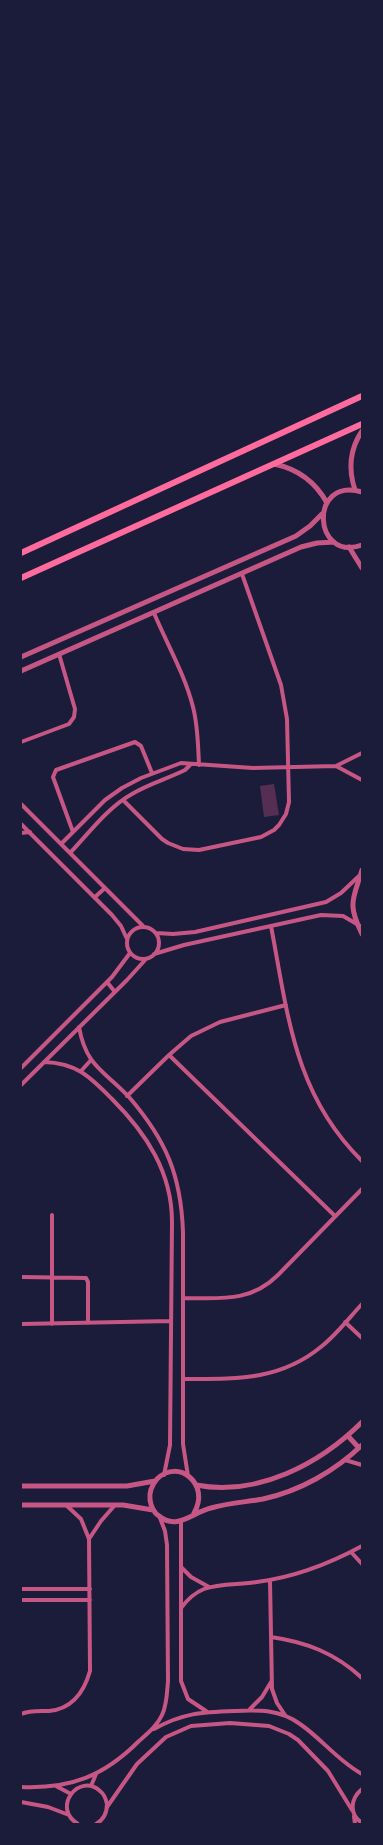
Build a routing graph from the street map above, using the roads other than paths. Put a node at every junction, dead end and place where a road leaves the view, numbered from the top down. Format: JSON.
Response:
{"nodes":[{"id":1,"x":362,"y":396,"type":"edge"},
{"id":2,"x":362,"y":424,"type":"edge"},
{"id":3,"x":362,"y":431,"type":"edge"},
{"id":4,"x":274,"y":464,"type":"junction"},
{"id":5,"x":355,"y":490,"type":"junction"},
{"id":6,"x":362,"y":492,"type":"edge"},
{"id":7,"x":327,"y":502,"type":"junction"},
{"id":8,"x":322,"y":514,"type":"junction"},
{"id":9,"x":296,"y":536,"type":"junction"},
{"id":10,"x":334,"y":542,"type":"junction"},
{"id":11,"x":362,"y":545,"type":"edge"},
{"id":12,"x":302,"y":547,"type":"junction"},
{"id":13,"x":349,"y":547,"type":"junction"},
{"id":14,"x":21,"y":553,"type":"edge"},
{"id":15,"x":362,"y":568,"type":"edge"},
{"id":16,"x":242,"y":574,"type":"junction"},
{"id":17,"x":21,"y":578,"type":"edge"},
{"id":18,"x":154,"y":613,"type":"junction"},
{"id":19,"x":59,"y":654,"type":"junction"},
{"id":20,"x":21,"y":657,"type":"edge"},
{"id":21,"x":21,"y":671,"type":"edge"},
{"id":22,"x":21,"y":742,"type":"edge"},
{"id":23,"x":362,"y":753,"type":"edge"},
{"id":24,"x":191,"y":764,"type":"junction"},
{"id":25,"x":199,"y":765,"type":"junction"},
{"id":26,"x":336,"y":766,"type":"junction"},
{"id":27,"x":288,"y":767,"type":"junction"},
{"id":28,"x":152,"y":773,"type":"junction"},
{"id":29,"x":362,"y":780,"type":"edge"},
{"id":30,"x":123,"y":800,"type":"junction"},
{"id":31,"x":21,"y":804,"type":"edge"},
{"id":32,"x":21,"y":824,"type":"edge"},
{"id":33,"x":30,"y":832,"type":"junction"},
{"id":34,"x":73,"y":832,"type":"junction"},
{"id":35,"x":21,"y":833,"type":"edge"},
{"id":36,"x":61,"y":844,"type":"junction"},
{"id":37,"x":70,"y":853,"type":"junction"},
{"id":38,"x":361,"y":873,"type":"edge"},
{"id":39,"x":105,"y":888,"type":"junction"},
{"id":40,"x":95,"y":897,"type":"junction"},
{"id":41,"x":326,"y":902,"type":"junction"},
{"id":42,"x":329,"y":914,"type":"junction"},
{"id":43,"x":356,"y":922,"type":"junction"},
{"id":44,"x":143,"y":926,"type":"junction"},
{"id":45,"x":271,"y":926,"type":"junction"},
{"id":46,"x":362,"y":927,"type":"edge"},
{"id":47,"x":156,"y":933,"type":"junction"},
{"id":48,"x":187,"y":933,"type":"junction"},
{"id":49,"x":362,"y":934,"type":"edge"},
{"id":50,"x":127,"y":939,"type":"junction"},
{"id":51,"x":190,"y":944,"type":"junction"},
{"id":52,"x":130,"y":953,"type":"junction"},
{"id":53,"x":154,"y":954,"type":"junction"},
{"id":54,"x":146,"y":959,"type":"junction"},
{"id":55,"x":107,"y":982,"type":"junction"},
{"id":56,"x":115,"y":992,"type":"junction"},
{"id":57,"x":286,"y":1006,"type":"junction"},
{"id":58,"x":79,"y":1027,"type":"junction"},
{"id":59,"x":169,"y":1055,"type":"junction"},
{"id":60,"x":91,"y":1060,"type":"junction"},
{"id":61,"x":44,"y":1062,"type":"junction"},
{"id":62,"x":21,"y":1068,"type":"edge"},
{"id":63,"x":81,"y":1071,"type":"junction"},
{"id":64,"x":21,"y":1085,"type":"edge"},
{"id":65,"x":127,"y":1096,"type":"junction"},
{"id":66,"x":362,"y":1161,"type":"edge"},
{"id":67,"x":362,"y":1188,"type":"edge"},
{"id":68,"x":52,"y":1214,"type":"dead end"},
{"id":69,"x":335,"y":1216,"type":"junction"},
{"id":70,"x":172,"y":1252,"type":"junction"},
{"id":71,"x":183,"y":1252,"type":"junction"},
{"id":72,"x":21,"y":1277,"type":"edge"},
{"id":73,"x":52,"y":1277,"type":"junction"},
{"id":74,"x":183,"y":1298,"type":"junction"},
{"id":75,"x":362,"y":1304,"type":"edge"},
{"id":76,"x":171,"y":1322,"type":"junction"},
{"id":77,"x":345,"y":1322,"type":"junction"},
{"id":78,"x":88,"y":1323,"type":"junction"},
{"id":79,"x":21,"y":1324,"type":"edge"},
{"id":80,"x":52,"y":1324,"type":"junction"},
{"id":81,"x":362,"y":1338,"type":"edge"},
{"id":82,"x":184,"y":1379,"type":"junction"},
{"id":83,"x":362,"y":1422,"type":"edge"},
{"id":84,"x":348,"y":1436,"type":"junction"},
{"id":85,"x":360,"y":1446,"type":"edge"},
{"id":86,"x":345,"y":1460,"type":"junction"},
{"id":87,"x":362,"y":1465,"type":"edge"},
{"id":88,"x":164,"y":1475,"type":"junction"},
{"id":89,"x":188,"y":1476,"type":"junction"},
{"id":90,"x":156,"y":1481,"type":"junction"},
{"id":91,"x":196,"y":1485,"type":"junction"},
{"id":92,"x":21,"y":1486,"type":"edge"},
{"id":93,"x":21,"y":1505,"type":"edge"},
{"id":94,"x":66,"y":1505,"type":"junction"},
{"id":95,"x":116,"y":1505,"type":"junction"},
{"id":96,"x":153,"y":1510,"type":"junction"},
{"id":97,"x":194,"y":1513,"type":"junction"},
{"id":98,"x":160,"y":1518,"type":"junction"},
{"id":99,"x":182,"y":1521,"type":"junction"},
{"id":100,"x":89,"y":1539,"type":"junction"},
{"id":101,"x":362,"y":1546,"type":"edge"},
{"id":102,"x":351,"y":1552,"type":"junction"},
{"id":103,"x":362,"y":1564,"type":"edge"},
{"id":104,"x":181,"y":1567,"type":"junction"},
{"id":105,"x":270,"y":1580,"type":"junction"},
{"id":106,"x":209,"y":1587,"type":"junction"},
{"id":107,"x":21,"y":1589,"type":"edge"},
{"id":108,"x":90,"y":1590,"type":"junction"},
{"id":109,"x":21,"y":1600,"type":"edge"},
{"id":110,"x":90,"y":1600,"type":"junction"},
{"id":111,"x":181,"y":1608,"type":"junction"},
{"id":112,"x":270,"y":1637,"type":"junction"},
{"id":113,"x":362,"y":1678,"type":"edge"},
{"id":114,"x":168,"y":1681,"type":"junction"},
{"id":115,"x":181,"y":1681,"type":"junction"},
{"id":116,"x":271,"y":1682,"type":"junction"},
{"id":117,"x":21,"y":1708,"type":"edge"},
{"id":118,"x":249,"y":1710,"type":"junction"},
{"id":119,"x":27,"y":1711,"type":"junction"},
{"id":120,"x":206,"y":1711,"type":"junction"},
{"id":121,"x":230,"y":1711,"type":"junction"},
{"id":122,"x":21,"y":1714,"type":"edge"},
{"id":123,"x":285,"y":1715,"type":"junction"},
{"id":124,"x":230,"y":1723,"type":"junction"},
{"id":125,"x":150,"y":1730,"type":"junction"},
{"id":126,"x":96,"y":1774,"type":"junction"},
{"id":127,"x":362,"y":1774,"type":"edge"},
{"id":128,"x":56,"y":1786,"type":"junction"},
{"id":129,"x":91,"y":1786,"type":"junction"},
{"id":130,"x":21,"y":1787,"type":"edge"},
{"id":131,"x":362,"y":1790,"type":"edge"},
{"id":132,"x":71,"y":1794,"type":"junction"},
{"id":133,"x":21,"y":1802,"type":"edge"},
{"id":134,"x":106,"y":1810,"type":"junction"},
{"id":135,"x":352,"y":1810,"type":"junction"},
{"id":136,"x":69,"y":1815,"type":"junction"},
{"id":137,"x":354,"y":1816,"type":"junction"},
{"id":138,"x":76,"y":1823,"type":"edge"},
{"id":139,"x":362,"y":1823,"type":"edge"},
{"id":140,"x":96,"y":1824,"type":"edge"},
{"id":141,"x":105,"y":1824,"type":"edge"},
{"id":142,"x":355,"y":1824,"type":"edge"}],
"edges":[{"from":1,"to":14,"type":"highway"},
{"from":2,"to":4,"type":"highway"},
{"from":3,"to":5,"type":"street"},
{"from":4,"to":7,"type":"street"},
{"from":4,"to":17,"type":"highway"},
{"from":5,"to":6,"type":"street"},
{"from":5,"to":7,"type":"street"},
{"from":7,"to":8,"type":"street"},
{"from":8,"to":9,"type":"street"},
{"from":8,"to":10,"type":"street"},
{"from":9,"to":12,"type":"street"},
{"from":9,"to":20,"type":"street"},
{"from":10,"to":12,"type":"street"},
{"from":10,"to":13,"type":"street"},
{"from":11,"to":13,"type":"street"},
{"from":12,"to":16,"type":"street"},
{"from":13,"to":15,"type":"street"},
{"from":16,"to":18,"type":"street"},
{"from":16,"to":27,"type":"street"},
{"from":18,"to":19,"type":"street"},
{"from":18,"to":25,"type":"street"},
{"from":19,"to":21,"type":"street"},
{"from":19,"to":22,"type":"street"},
{"from":23,"to":26,"type":"street"},
{"from":24,"to":25,"type":"street"},
{"from":24,"to":28,"type":"street"},
{"from":24,"to":30,"type":"street"},
{"from":25,"to":27,"type":"street"},
{"from":26,"to":27,"type":"street"},
{"from":26,"to":29,"type":"street"},
{"from":27,"to":30,"type":"street"},
{"from":28,"to":34,"type":"street"},
{"from":28,"to":34,"type":"street"},
{"from":30,"to":37,"type":"street"},
{"from":31,"to":36,"type":"street"},
{"from":32,"to":33,"type":"street"},
{"from":33,"to":35,"type":"street"},
{"from":33,"to":40,"type":"street"},
{"from":34,"to":36,"type":"street"},
{"from":36,"to":37,"type":"street"},
{"from":37,"to":39,"type":"street"},
{"from":38,"to":41,"type":"street"},
{"from":38,"to":43,"type":"street"},
{"from":39,"to":40,"type":"street"},
{"from":39,"to":44,"type":"street"},
{"from":40,"to":50,"type":"street"},
{"from":41,"to":42,"type":"street"},
{"from":41,"to":48,"type":"street"},
{"from":42,"to":43,"type":"street"},
{"from":42,"to":45,"type":"street"},
{"from":43,"to":46,"type":"street"},
{"from":43,"to":49,"type":"street"},
{"from":44,"to":47,"type":"street"},
{"from":44,"to":50,"type":"street"},
{"from":45,"to":51,"type":"street"},
{"from":45,"to":57,"type":"street"},
{"from":47,"to":48,"type":"street"},
{"from":47,"to":53,"type":"street"},
{"from":48,"to":51,"type":"street"},
{"from":50,"to":52,"type":"street"},
{"from":51,"to":53,"type":"street"},
{"from":52,"to":54,"type":"street"},
{"from":52,"to":55,"type":"street"},
{"from":53,"to":54,"type":"street"},
{"from":54,"to":56,"type":"street"},
{"from":55,"to":56,"type":"street"},
{"from":55,"to":62,"type":"street"},
{"from":56,"to":58,"type":"street"},
{"from":57,"to":59,"type":"street"},
{"from":57,"to":66,"type":"street"},
{"from":58,"to":60,"type":"street"},
{"from":58,"to":61,"type":"street"},
{"from":59,"to":65,"type":"street"},
{"from":59,"to":69,"type":"street"},
{"from":60,"to":63,"type":"street"},
{"from":60,"to":65,"type":"street"},
{"from":61,"to":63,"type":"street"},
{"from":61,"to":64,"type":"street"},
{"from":63,"to":70,"type":"street"},
{"from":65,"to":71,"type":"street"},
{"from":67,"to":69,"type":"street"},
{"from":68,"to":73,"type":"street"},
{"from":69,"to":74,"type":"street"},
{"from":70,"to":71,"type":"street"},
{"from":70,"to":76,"type":"street"},
{"from":71,"to":74,"type":"street"},
{"from":72,"to":73,"type":"street"},
{"from":73,"to":78,"type":"street"},
{"from":73,"to":80,"type":"street"},
{"from":74,"to":82,"type":"street"},
{"from":75,"to":77,"type":"street"},
{"from":76,"to":78,"type":"street"},
{"from":76,"to":88,"type":"street"},
{"from":77,"to":81,"type":"street"},
{"from":77,"to":82,"type":"street"},
{"from":78,"to":80,"type":"street"},
{"from":79,"to":80,"type":"street"},
{"from":82,"to":89,"type":"street"},
{"from":83,"to":84,"type":"street"},
{"from":84,"to":85,"type":"street"},
{"from":84,"to":91,"type":"street"},
{"from":85,"to":86,"type":"street"},
{"from":86,"to":87,"type":"street"},
{"from":86,"to":97,"type":"street"},
{"from":88,"to":89,"type":"street"},
{"from":88,"to":90,"type":"street"},
{"from":89,"to":91,"type":"street"},
{"from":90,"to":92,"type":"street"},
{"from":90,"to":96,"type":"street"},
{"from":91,"to":97,"type":"street"},
{"from":93,"to":94,"type":"street"},
{"from":94,"to":95,"type":"street"},
{"from":94,"to":100,"type":"street"},
{"from":95,"to":96,"type":"street"},
{"from":95,"to":100,"type":"street"},
{"from":96,"to":98,"type":"street"},
{"from":97,"to":99,"type":"street"},
{"from":98,"to":99,"type":"street"},
{"from":98,"to":114,"type":"street"},
{"from":99,"to":104,"type":"street"},
{"from":100,"to":108,"type":"street"},
{"from":101,"to":102,"type":"street"},
{"from":102,"to":103,"type":"street"},
{"from":102,"to":105,"type":"street"},
{"from":104,"to":106,"type":"street"},
{"from":104,"to":111,"type":"street"},
{"from":105,"to":106,"type":"street"},
{"from":105,"to":112,"type":"street"},
{"from":106,"to":111,"type":"street"},
{"from":107,"to":108,"type":"street"},
{"from":108,"to":110,"type":"street"},
{"from":109,"to":110,"type":"street"},
{"from":110,"to":119,"type":"street"},
{"from":111,"to":115,"type":"street"},
{"from":112,"to":113,"type":"street"},
{"from":112,"to":116,"type":"street"},
{"from":114,"to":115,"type":"street"},
{"from":114,"to":125,"type":"street"},
{"from":115,"to":120,"type":"street"},
{"from":116,"to":118,"type":"street"},
{"from":116,"to":123,"type":"street"},
{"from":117,"to":119,"type":"street"},
{"from":118,"to":121,"type":"street"},
{"from":118,"to":123,"type":"street"},
{"from":119,"to":122,"type":"street"},
{"from":120,"to":121,"type":"street"},
{"from":120,"to":125,"type":"street"},
{"from":121,"to":124,"type":"street"},
{"from":123,"to":127,"type":"street"},
{"from":124,"to":134,"type":"street"},
{"from":124,"to":135,"type":"street"},
{"from":125,"to":126,"type":"street"},
{"from":126,"to":128,"type":"street"},
{"from":126,"to":129,"type":"street"},
{"from":128,"to":130,"type":"street"},
{"from":128,"to":132,"type":"street"},
{"from":129,"to":132,"type":"street"},
{"from":129,"to":134,"type":"street"},
{"from":131,"to":135,"type":"street"},
{"from":132,"to":136,"type":"street"},
{"from":133,"to":136,"type":"street"},
{"from":134,"to":140,"type":"street"},
{"from":134,"to":141,"type":"street"},
{"from":135,"to":137,"type":"street"},
{"from":136,"to":138,"type":"street"},
{"from":137,"to":139,"type":"street"},
{"from":137,"to":142,"type":"street"}]}
